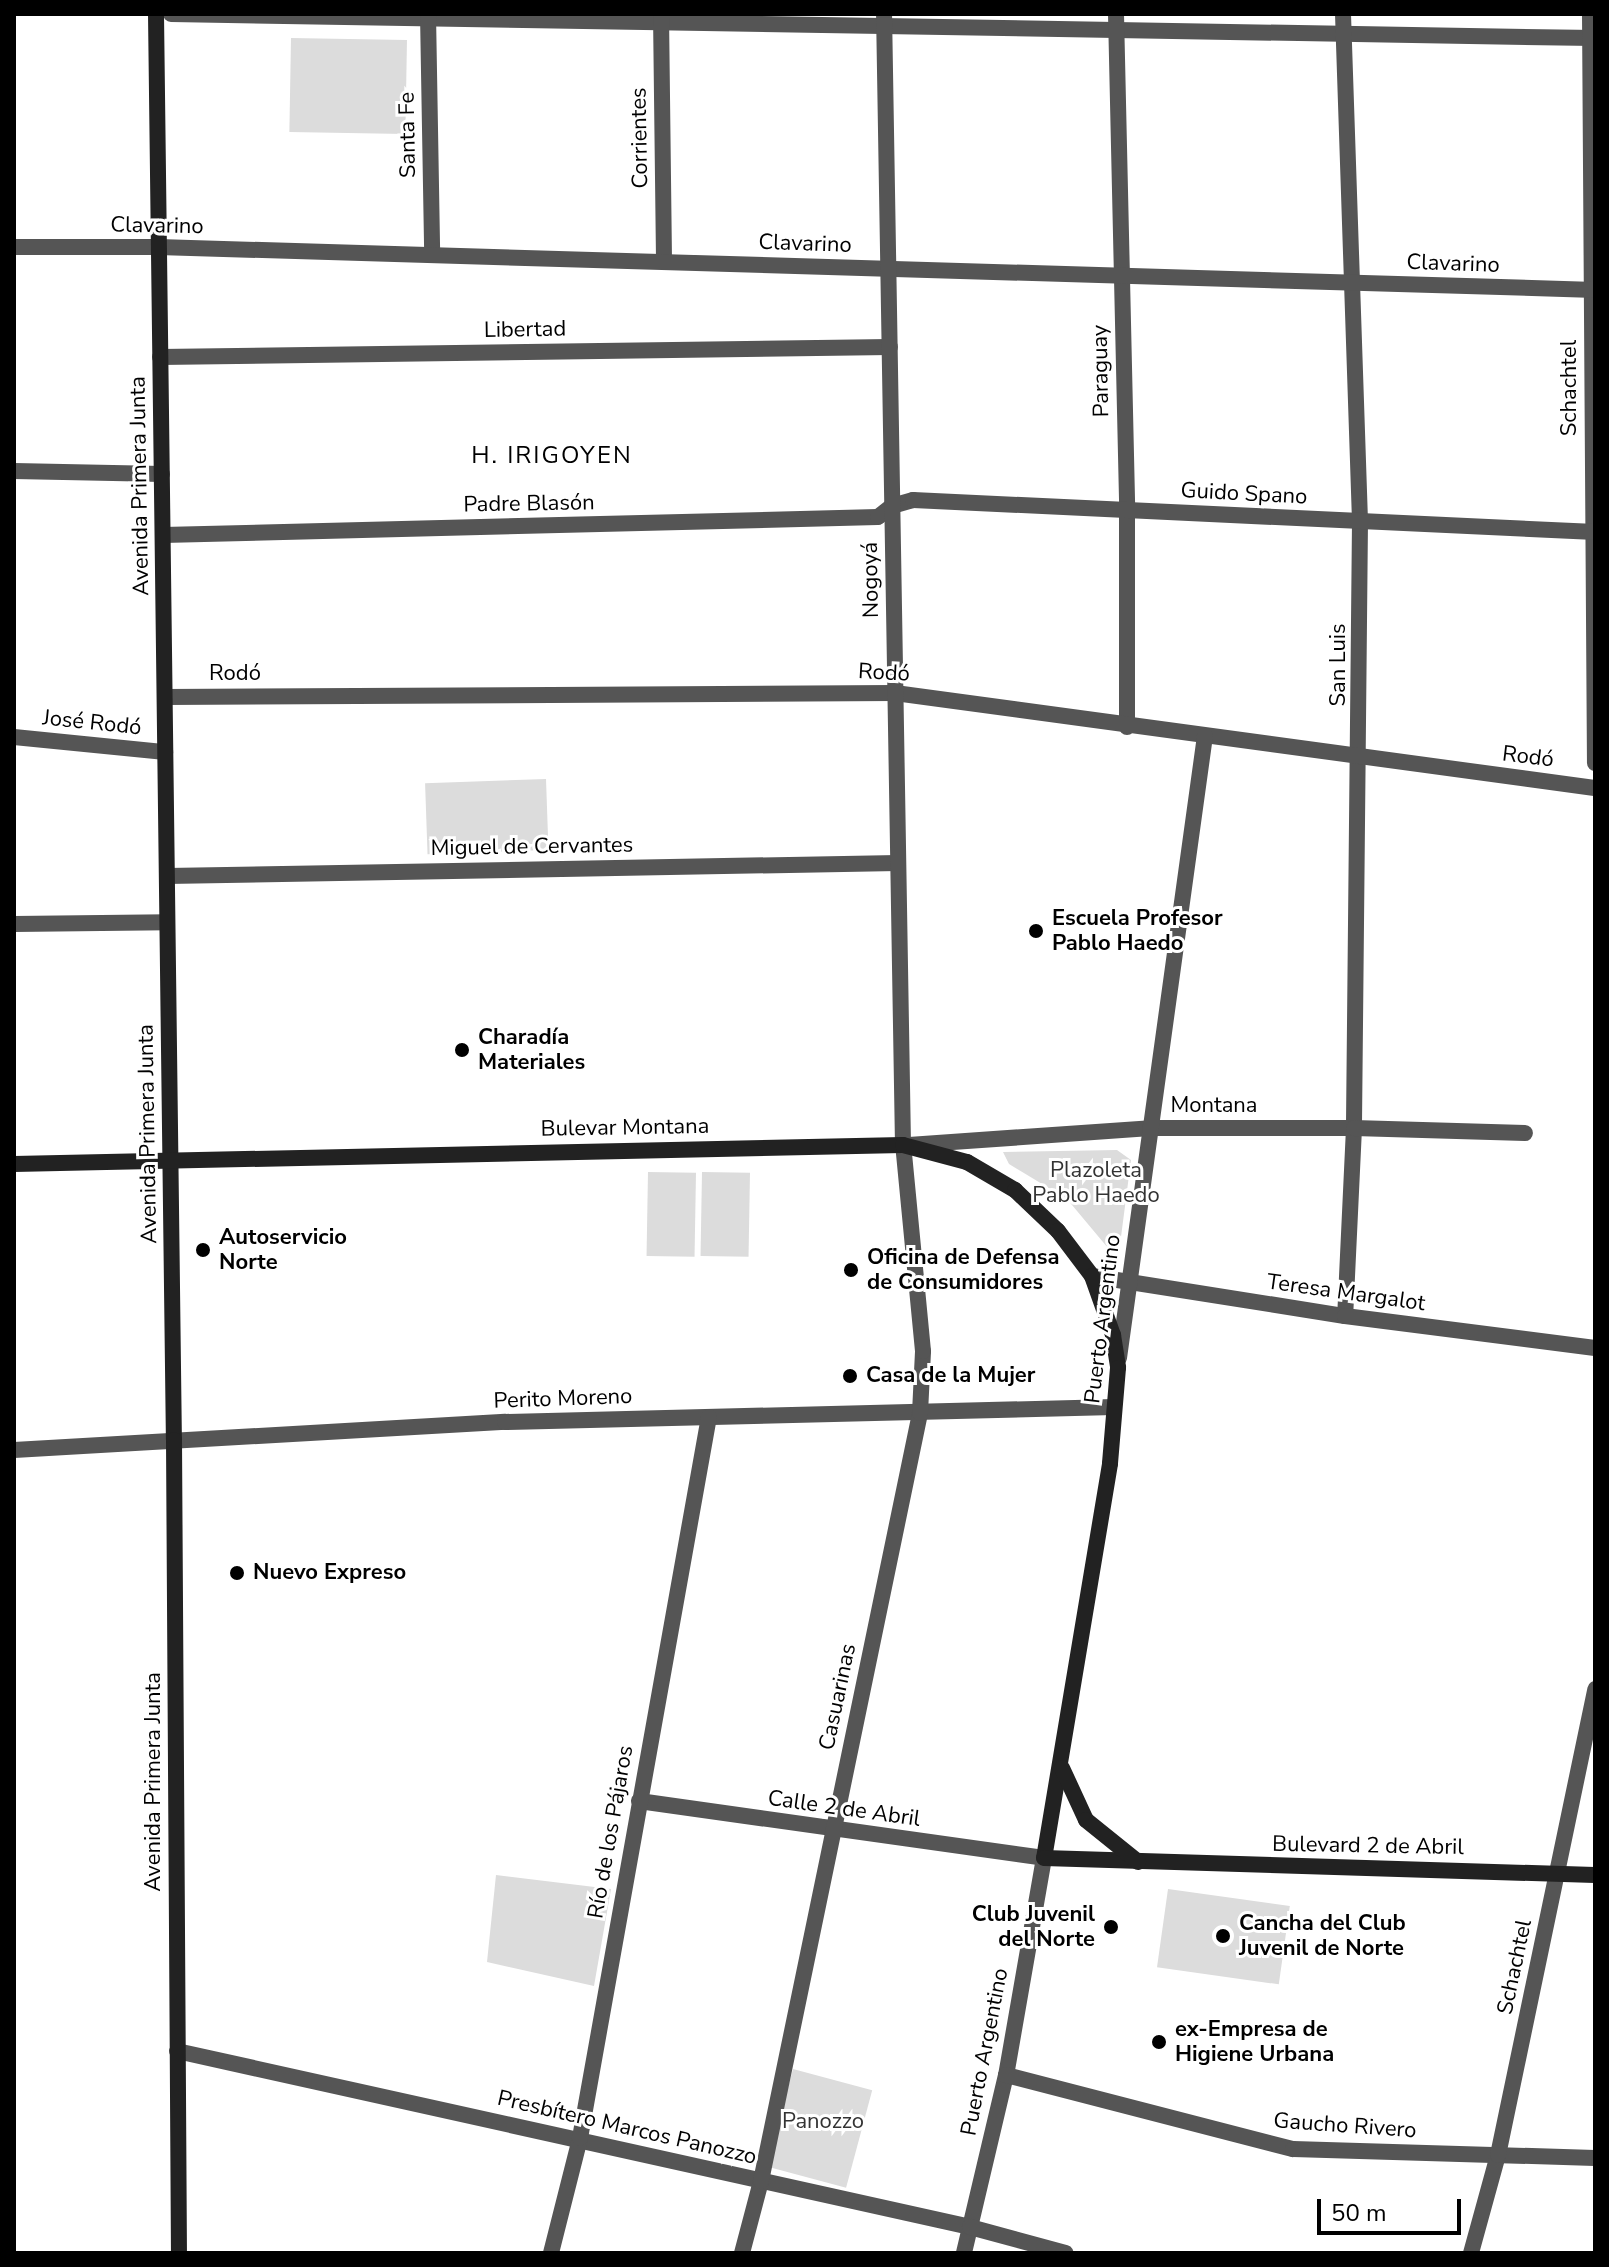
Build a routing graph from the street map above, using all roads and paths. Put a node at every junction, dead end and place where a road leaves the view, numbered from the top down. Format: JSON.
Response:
{"nodes":[{"id":1,"x":156,"y":14,"type":"edge"},
{"id":2,"x":171,"y":14,"type":"edge"},
{"id":3,"x":1343,"y":14,"type":"edge"},
{"id":4,"x":1590,"y":14,"type":"edge"},
{"id":5,"x":428,"y":16,"type":"edge"},
{"id":6,"x":661,"y":18,"type":"edge"},
{"id":7,"x":884,"y":20,"type":"edge"},
{"id":8,"x":1116,"y":22,"type":"edge"},
{"id":9,"x":1343,"y":33,"type":"junction"},
{"id":10,"x":1593,"y":38,"type":"edge"},
{"id":11,"x":14,"y":247,"type":"edge"},
{"id":12,"x":158,"y":247,"type":"junction"},
{"id":13,"x":432,"y":255,"type":"junction"},
{"id":14,"x":664,"y":262,"type":"junction"},
{"id":15,"x":888,"y":269,"type":"junction"},
{"id":16,"x":1121,"y":276,"type":"junction"},
{"id":17,"x":1352,"y":284,"type":"junction"},
{"id":18,"x":1593,"y":290,"type":"edge"},
{"id":19,"x":890,"y":347,"type":"junction"},
{"id":20,"x":160,"y":357,"type":"junction"},
{"id":21,"x":14,"y":471,"type":"edge"},
{"id":22,"x":162,"y":474,"type":"junction"},
{"id":23,"x":892,"y":506,"type":"junction"},
{"id":24,"x":1127,"y":510,"type":"junction"},
{"id":25,"x":1360,"y":521,"type":"junction"},
{"id":26,"x":1593,"y":532,"type":"edge"},
{"id":27,"x":163,"y":535,"type":"junction"},
{"id":28,"x":895,"y":693,"type":"junction"},
{"id":29,"x":165,"y":697,"type":"junction"},
{"id":30,"x":1127,"y":727,"type":"junction"},
{"id":31,"x":1205,"y":736,"type":"junction"},
{"id":32,"x":14,"y":737,"type":"edge"},
{"id":33,"x":165,"y":752,"type":"junction"},
{"id":34,"x":1361,"y":758,"type":"junction"},
{"id":35,"x":1595,"y":763,"type":"edge"},
{"id":36,"x":1595,"y":788,"type":"edge"},
{"id":37,"x":898,"y":863,"type":"junction"},
{"id":38,"x":167,"y":876,"type":"junction"},
{"id":39,"x":167,"y":922,"type":"junction"},
{"id":40,"x":14,"y":924,"type":"edge"},
{"id":41,"x":1150,"y":1128,"type":"junction"},
{"id":42,"x":1354,"y":1128,"type":"junction"},
{"id":43,"x":1525,"y":1133,"type":"dead end"},
{"id":44,"x":903,"y":1145,"type":"junction"},
{"id":45,"x":171,"y":1161,"type":"junction"},
{"id":46,"x":14,"y":1164,"type":"edge"},
{"id":47,"x":1092,"y":1276,"type":"junction"},
{"id":48,"x":1128,"y":1284,"type":"junction"},
{"id":49,"x":1345,"y":1316,"type":"junction"},
{"id":50,"x":1595,"y":1348,"type":"edge"},
{"id":51,"x":1118,"y":1368,"type":"junction"},
{"id":52,"x":1114,"y":1407,"type":"junction"},
{"id":53,"x":920,"y":1413,"type":"junction"},
{"id":54,"x":709,"y":1417,"type":"junction"},
{"id":55,"x":174,"y":1440,"type":"junction"},
{"id":56,"x":14,"y":1450,"type":"edge"},
{"id":57,"x":1595,"y":1689,"type":"edge"},
{"id":58,"x":1061,"y":1764,"type":"junction"},
{"id":59,"x":639,"y":1801,"type":"junction"},
{"id":60,"x":1086,"y":1820,"type":"junction"},
{"id":61,"x":1052,"y":1825,"type":"junction"},
{"id":62,"x":833,"y":1830,"type":"junction"},
{"id":63,"x":1100,"y":1833,"type":"junction"},
{"id":64,"x":1044,"y":1858,"type":"junction"},
{"id":65,"x":1093,"y":1861,"type":"junction"},
{"id":66,"x":1140,"y":1863,"type":"junction"},
{"id":67,"x":1557,"y":1872,"type":"junction"},
{"id":68,"x":1595,"y":1875,"type":"edge"},
{"id":69,"x":177,"y":2051,"type":"junction"},
{"id":70,"x":1006,"y":2075,"type":"junction"},
{"id":71,"x":580,"y":2138,"type":"junction"},
{"id":72,"x":1498,"y":2155,"type":"junction"},
{"id":73,"x":1595,"y":2158,"type":"edge"},
{"id":74,"x":761,"y":2181,"type":"junction"},
{"id":75,"x":970,"y":2227,"type":"junction"},
{"id":76,"x":179,"y":2253,"type":"edge"},
{"id":77,"x":551,"y":2253,"type":"edge"},
{"id":78,"x":742,"y":2253,"type":"edge"},
{"id":79,"x":964,"y":2253,"type":"edge"},
{"id":80,"x":1066,"y":2253,"type":"edge"},
{"id":81,"x":1471,"y":2253,"type":"edge"}],
"edges":[{"from":1,"to":12,"type":"main road","name":"Avenida Primera Junta"},
{"from":2,"to":5,"type":"street"},
{"from":3,"to":9,"type":"street","name":"San Luis"},
{"from":4,"to":10,"type":"street","name":"Schachtel"},
{"from":5,"to":6,"type":"street"},
{"from":5,"to":13,"type":"street","name":"Santa Fe"},
{"from":6,"to":7,"type":"street"},
{"from":6,"to":14,"type":"street","name":"Corrientes"},
{"from":7,"to":8,"type":"street"},
{"from":7,"to":15,"type":"street","name":"Nogoyá"},
{"from":8,"to":9,"type":"street"},
{"from":8,"to":16,"type":"street","name":"Paraguay"},
{"from":9,"to":10,"type":"street"},
{"from":9,"to":17,"type":"street","name":"San Luis"},
{"from":10,"to":18,"type":"street","name":"Schachtel"},
{"from":11,"to":12,"type":"street","name":"Clavarino"},
{"from":12,"to":13,"type":"street","name":"Clavarino"},
{"from":12,"to":20,"type":"main road","name":"Avenida Primera Junta"},
{"from":13,"to":14,"type":"street","name":"Clavarino"},
{"from":14,"to":15,"type":"street","name":"Clavarino"},
{"from":15,"to":16,"type":"street","name":"Clavarino"},
{"from":15,"to":19,"type":"street","name":"Nogoyá"},
{"from":16,"to":17,"type":"street","name":"Clavarino"},
{"from":16,"to":24,"type":"street","name":"Paraguay"},
{"from":17,"to":18,"type":"street","name":"Clavarino"},
{"from":17,"to":25,"type":"street","name":"San Luis"},
{"from":18,"to":26,"type":"street","name":"Schachtel"},
{"from":19,"to":20,"type":"street","name":"Libertad"},
{"from":19,"to":23,"type":"street","name":"Nogoyá"},
{"from":20,"to":22,"type":"main road","name":"Avenida Primera Junta"},
{"from":21,"to":22,"type":"street"},
{"from":22,"to":27,"type":"main road","name":"Avenida Primera Junta"},
{"from":23,"to":24,"type":"street","name":"Guido Spano"},
{"from":23,"to":27,"type":"street","name":"Padre Blasón"},
{"from":23,"to":28,"type":"street","name":"Nogoyá"},
{"from":24,"to":25,"type":"street","name":"Guido Spano"},
{"from":24,"to":30,"type":"street","name":"Paraguay"},
{"from":25,"to":26,"type":"street","name":"Guido Spano"},
{"from":25,"to":34,"type":"street","name":"San Luis"},
{"from":26,"to":35,"type":"street","name":"Schachtel"},
{"from":27,"to":29,"type":"main road","name":"Avenida Primera Junta"},
{"from":28,"to":29,"type":"street","name":"Rodó"},
{"from":28,"to":30,"type":"street","name":"Rodó"},
{"from":28,"to":37,"type":"street","name":"Nogoyá"},
{"from":29,"to":33,"type":"main road","name":"Avenida Primera Junta"},
{"from":30,"to":31,"type":"street","name":"Rodó"},
{"from":31,"to":34,"type":"street","name":"Rodó"},
{"from":31,"to":41,"type":"street","name":"Puerto Argentino"},
{"from":32,"to":33,"type":"street","name":"José Rodó"},
{"from":33,"to":38,"type":"main road","name":"Avenida Primera Junta"},
{"from":34,"to":36,"type":"street","name":"Rodó"},
{"from":34,"to":42,"type":"street","name":"San Luis"},
{"from":37,"to":38,"type":"street","name":"Miguel de Cervantes"},
{"from":37,"to":44,"type":"street","name":"Nogoyá"},
{"from":38,"to":39,"type":"main road","name":"Avenida Primera Junta"},
{"from":39,"to":40,"type":"street"},
{"from":39,"to":45,"type":"main road","name":"Avenida Primera Junta"},
{"from":41,"to":42,"type":"street","name":"Montana"},
{"from":41,"to":44,"type":"street","name":"Montana"},
{"from":41,"to":48,"type":"street","name":"Puerto Argentino"},
{"from":42,"to":43,"type":"street","name":"Montana"},
{"from":42,"to":49,"type":"street","name":"San Luis"},
{"from":44,"to":45,"type":"main road","name":"Bulevar Montana"},
{"from":44,"to":47,"type":"main road","name":"Bulevar Montana"},
{"from":44,"to":53,"type":"street","name":"Casuarinas"},
{"from":45,"to":46,"type":"main road","name":"Bulevar Montana"},
{"from":45,"to":55,"type":"main road","name":"Avenida Primera Junta"},
{"from":47,"to":48,"type":"street","name":"Teresa Margalot"},
{"from":47,"to":51,"type":"main road","name":"Bulevar Montana"},
{"from":48,"to":49,"type":"street","name":"Teresa Margalot"},
{"from":48,"to":51,"type":"street","name":"Puerto Argentino"},
{"from":49,"to":50,"type":"street","name":"Teresa Margalot"},
{"from":51,"to":52,"type":"main road","name":"Puerto Argentino"},
{"from":52,"to":53,"type":"street","name":"Perito Moreno"},
{"from":52,"to":58,"type":"main road","name":"Puerto Argentino"},
{"from":53,"to":54,"type":"street","name":"Perito Moreno"},
{"from":53,"to":62,"type":"street","name":"Casuarinas"},
{"from":54,"to":55,"type":"street","name":"Perito Moreno"},
{"from":54,"to":59,"type":"street","name":"Río de los Pájaros"},
{"from":55,"to":56,"type":"street","name":"Perito Moreno"},
{"from":55,"to":69,"type":"main road","name":"Avenida Primera Junta"},
{"from":57,"to":67,"type":"street","name":"Schachtel"},
{"from":58,"to":60,"type":"main road"},
{"from":58,"to":61,"type":"main road","name":"Puerto Argentino"},
{"from":59,"to":62,"type":"street","name":"Calle 2 de Abril"},
{"from":59,"to":71,"type":"street","name":"Río de los Pájaros"},
{"from":60,"to":61,"type":"main road"},
{"from":60,"to":63,"type":"main road"},
{"from":61,"to":64,"type":"main road","name":"Puerto Argentino"},
{"from":62,"to":64,"type":"street","name":"Calle 2 de Abril"},
{"from":62,"to":74,"type":"street","name":"Casuarinas"},
{"from":63,"to":65,"type":"main road"},
{"from":63,"to":66,"type":"main road"},
{"from":64,"to":65,"type":"main road","name":"Bulevard 2 de Abril"},
{"from":64,"to":70,"type":"street","name":"Puerto Argentino"},
{"from":65,"to":66,"type":"main road","name":"Bulevard 2 de Abril"},
{"from":66,"to":67,"type":"main road","name":"Bulevard 2 de Abril"},
{"from":67,"to":68,"type":"main road","name":"Bulevard 2 de Abril"},
{"from":67,"to":72,"type":"street","name":"Schachtel"},
{"from":69,"to":71,"type":"street","name":"Presbítero Marcos Panozzo"},
{"from":69,"to":76,"type":"main road","name":"Avenida Primera Junta"},
{"from":70,"to":72,"type":"street","name":"Gaucho Rivero"},
{"from":70,"to":75,"type":"street","name":"Puerto Argentino"},
{"from":71,"to":74,"type":"street","name":"Presbítero Marcos Panozzo"},
{"from":71,"to":77,"type":"street","name":"Río de los Pájaros"},
{"from":72,"to":73,"type":"street","name":"Gaucho Rivero"},
{"from":72,"to":81,"type":"street","name":"Schachtel"},
{"from":74,"to":75,"type":"street","name":"Presbítero Marcos Panozzo"},
{"from":74,"to":78,"type":"street","name":"Casuarinas"},
{"from":75,"to":79,"type":"street","name":"Puerto Argentino"},
{"from":75,"to":80,"type":"street","name":"Presbítero Marcos Panozzo"}]}
